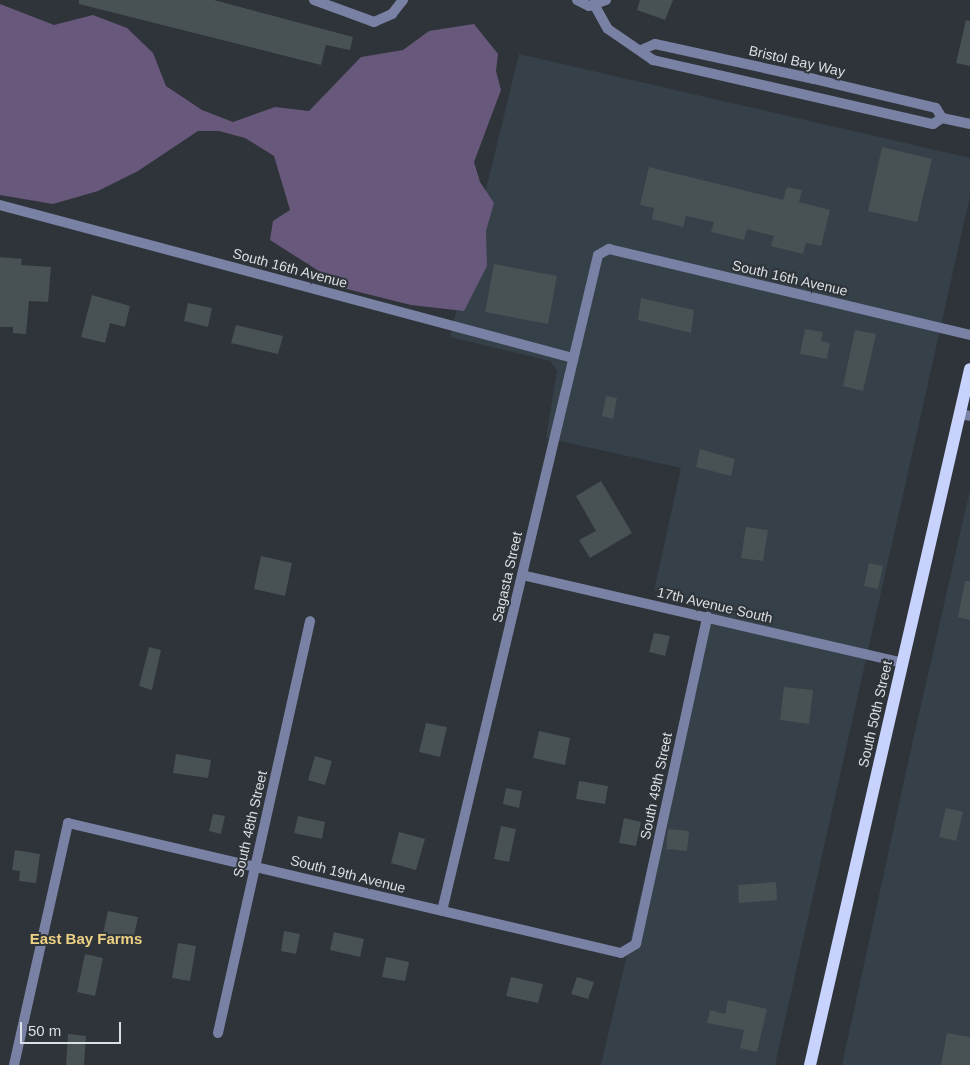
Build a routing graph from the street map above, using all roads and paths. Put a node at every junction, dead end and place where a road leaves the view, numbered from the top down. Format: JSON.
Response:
{"nodes":[{"id":1,"x":314,"y":0,"type":"edge"},
{"id":2,"x":403,"y":0,"type":"edge"},
{"id":3,"x":577,"y":0,"type":"edge"},
{"id":4,"x":606,"y":0,"type":"edge"},
{"id":5,"x":595,"y":6,"type":"junction"},
{"id":6,"x":641,"y":50,"type":"junction"},
{"id":7,"x":942,"y":118,"type":"junction"},
{"id":8,"x":970,"y":124,"type":"edge"},
{"id":9,"x":0,"y":205,"type":"edge"},
{"id":10,"x":603,"y":251,"type":"joint"},
{"id":11,"x":970,"y":335,"type":"edge"},
{"id":12,"x":573,"y":358,"type":"junction"},
{"id":13,"x":970,"y":369,"type":"edge"},
{"id":14,"x":965,"y":415,"type":"edge"},
{"id":15,"x":522,"y":575,"type":"junction"},
{"id":16,"x":707,"y":617,"type":"junction"},
{"id":17,"x":310,"y":621,"type":"dead end"},
{"id":18,"x":902,"y":663,"type":"junction"},
{"id":19,"x":255,"y":866,"type":"junction"},
{"id":20,"x":442,"y":911,"type":"junction"},
{"id":21,"x":621,"y":953,"type":"joint"},
{"id":22,"x":218,"y":1033,"type":"dead end"},
{"id":23,"x":14,"y":1065,"type":"edge"},
{"id":24,"x":810,"y":1065,"type":"edge"}],
"edges":[{"from":1,"to":2,"type":"street"},
{"from":3,"to":5,"type":"street"},
{"from":4,"to":5,"type":"street"},
{"from":5,"to":6,"type":"street","name":"Bristol Bay Way"},
{"from":6,"to":7,"type":"street","name":"Bristol Bay Way"},
{"from":6,"to":7,"type":"street","name":"Bristol Bay Way"},
{"from":7,"to":8,"type":"street","name":"Bristol Bay Way"},
{"from":9,"to":12,"type":"street","name":"South 16th Avenue"},
{"from":10,"to":11,"type":"street","name":"South 16th Avenue"},
{"from":10,"to":12,"type":"street","name":"Sagasta Street"},
{"from":12,"to":15,"type":"street","name":"Sagasta Street"},
{"from":13,"to":14,"type":"main road","name":"South 50th Street"},
{"from":14,"to":18,"type":"main road","name":"South 50th Street"},
{"from":15,"to":16,"type":"street","name":"17th Avenue South"},
{"from":15,"to":20,"type":"street","name":"Sagasta Street"},
{"from":16,"to":18,"type":"street","name":"17th Avenue South"},
{"from":16,"to":21,"type":"street","name":"South 49th Street"},
{"from":17,"to":19,"type":"street","name":"South 48th Street"},
{"from":18,"to":24,"type":"main road","name":"South 50th Street"},
{"from":19,"to":20,"type":"street","name":"South 19th Avenue"},
{"from":19,"to":22,"type":"street","name":"South 48th Street"},
{"from":19,"to":23,"type":"street","name":"South 19th Avenue"},
{"from":20,"to":21,"type":"street","name":"South 19th Avenue"}]}
